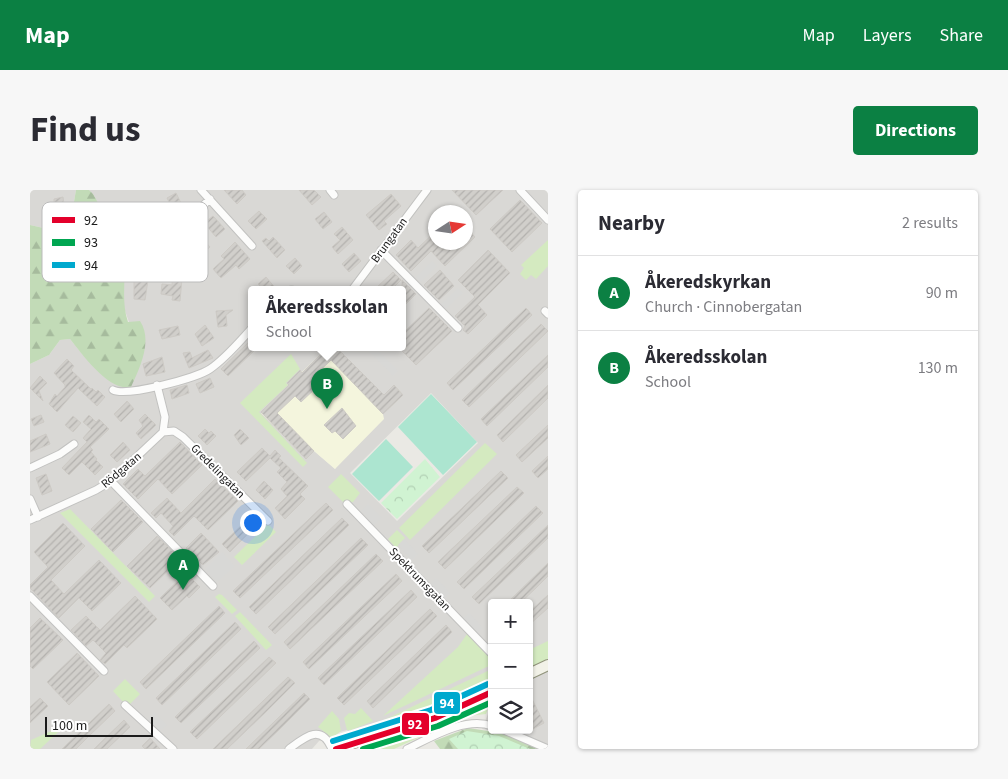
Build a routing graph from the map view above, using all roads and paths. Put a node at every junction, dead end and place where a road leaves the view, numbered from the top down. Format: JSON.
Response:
{"nodes":[{"id":1,"x":201,"y":190,"type":"edge"},
{"id":2,"x":426,"y":190,"type":"edge"},
{"id":3,"x":520,"y":190,"type":"edge"},
{"id":4,"x":210,"y":200,"type":"joint"},
{"id":5,"x":548,"y":220,"type":"edge"},
{"id":6,"x":252,"y":246,"type":"dead end"},
{"id":7,"x":381,"y":250,"type":"junction"},
{"id":8,"x":355,"y":286,"type":"edge"},
{"id":9,"x":458,"y":328,"type":"dead end"},
{"id":10,"x":248,"y":332,"type":"edge"},
{"id":11,"x":157,"y":385,"type":"junction"},
{"id":12,"x":113,"y":390,"type":"dead end"},
{"id":13,"x":163,"y":432,"type":"junction"},
{"id":14,"x":74,"y":444,"type":"dead end"},
{"id":15,"x":30,"y":468,"type":"edge"},
{"id":16,"x":111,"y":481,"type":"junction"},
{"id":17,"x":30,"y":499,"type":"edge"},
{"id":18,"x":347,"y":504,"type":"dead end"},
{"id":19,"x":38,"y":516,"type":"junction"},
{"id":20,"x":30,"y":520,"type":"edge"},
{"id":21,"x":268,"y":521,"type":"dead end"},
{"id":22,"x":213,"y":586,"type":"dead end"},
{"id":23,"x":30,"y":596,"type":"edge"},
{"id":24,"x":488,"y":650,"type":"edge"},
{"id":25,"x":548,"y":665,"type":"edge"},
{"id":26,"x":104,"y":671,"type":"dead end"},
{"id":27,"x":533,"y":672,"type":"edge"},
{"id":28,"x":488,"y":694,"type":"edge"},
{"id":29,"x":125,"y":705,"type":"dead end"},
{"id":30,"x":488,"y":725,"type":"edge"},
{"id":31,"x":397,"y":730,"type":"junction"},
{"id":32,"x":513,"y":734,"type":"edge"},
{"id":33,"x":173,"y":749,"type":"edge"},
{"id":34,"x":289,"y":749,"type":"edge"},
{"id":35,"x":334,"y":749,"type":"edge"},
{"id":36,"x":364,"y":749,"type":"edge"},
{"id":37,"x":407,"y":749,"type":"edge"},
{"id":38,"x":548,"y":749,"type":"edge"}],
"edges":[{"from":1,"to":4,"type":"street"},
{"from":2,"to":7,"type":"street","name":"Brungatan"},
{"from":3,"to":5,"type":"street"},
{"from":4,"to":6,"type":"street"},
{"from":7,"to":8,"type":"street","name":"Brungatan"},
{"from":7,"to":9,"type":"street"},
{"from":10,"to":11,"type":"street"},
{"from":11,"to":12,"type":"street"},
{"from":11,"to":13,"type":"street"},
{"from":13,"to":16,"type":"street","name":"Rödgatan"},
{"from":13,"to":21,"type":"street","name":"Gredelingatan"},
{"from":14,"to":15,"type":"street"},
{"from":16,"to":19,"type":"street","name":"Rödgatan"},
{"from":16,"to":22,"type":"street"},
{"from":17,"to":19,"type":"street"},
{"from":18,"to":24,"type":"street","name":"Spektrumsgatan"},
{"from":19,"to":20,"type":"street","name":"Rödgatan"},
{"from":23,"to":26,"type":"street"},
{"from":25,"to":27,"type":"street"},
{"from":28,"to":31,"type":"street"},
{"from":29,"to":33,"type":"street"},
{"from":30,"to":37,"type":"street"},
{"from":31,"to":35,"type":"street"},
{"from":31,"to":36,"type":"street"},
{"from":32,"to":38,"type":"street"},
{"from":34,"to":35,"type":"street"}]}
